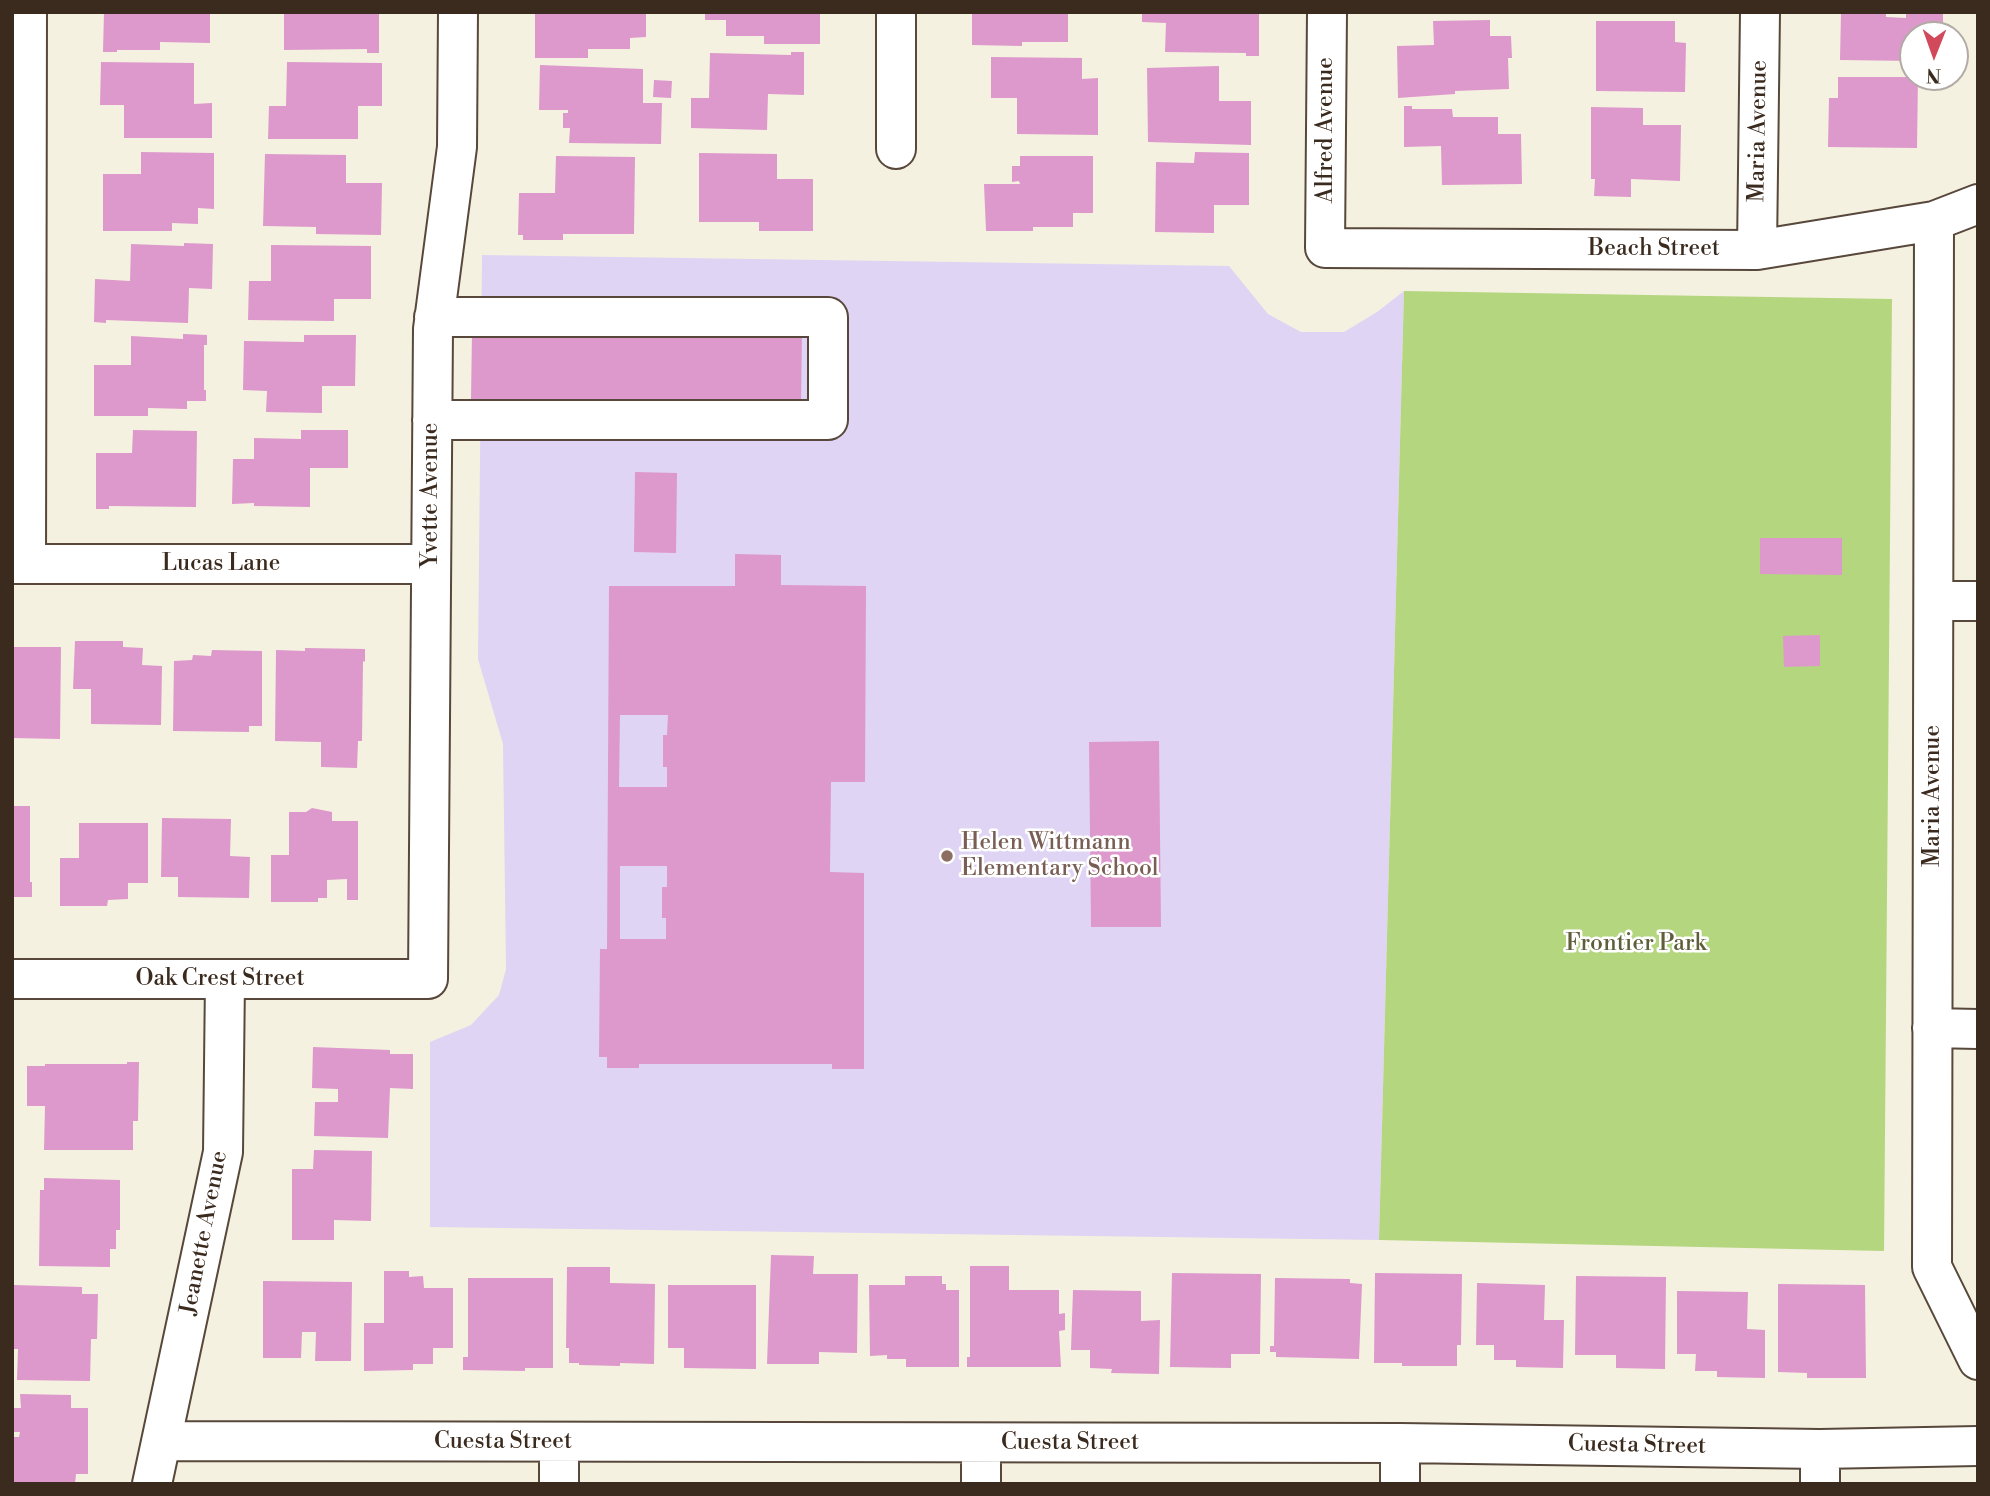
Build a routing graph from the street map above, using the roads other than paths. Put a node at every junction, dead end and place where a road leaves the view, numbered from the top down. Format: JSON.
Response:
{"nodes":[{"id":1,"x":27,"y":12,"type":"edge"},
{"id":2,"x":458,"y":12,"type":"edge"},
{"id":3,"x":897,"y":12,"type":"edge"},
{"id":4,"x":1327,"y":12,"type":"edge"},
{"id":5,"x":1760,"y":12,"type":"edge"},
{"id":6,"x":896,"y":149,"type":"dead end"},
{"id":7,"x":1978,"y":204,"type":"edge"},
{"id":8,"x":1934,"y":221,"type":"junction"},
{"id":9,"x":1325,"y":248,"type":"joint"},
{"id":10,"x":1758,"y":250,"type":"junction"},
{"id":11,"x":434,"y":317,"type":"junction"},
{"id":12,"x":432,"y":420,"type":"junction"},
{"id":13,"x":19,"y":564,"type":"edge"},
{"id":14,"x":431,"y":564,"type":"junction"},
{"id":15,"x":1935,"y":601,"type":"junction"},
{"id":16,"x":1978,"y":601,"type":"edge"},
{"id":17,"x":12,"y":979,"type":"edge"},
{"id":18,"x":225,"y":979,"type":"junction"},
{"id":19,"x":428,"y":979,"type":"joint"},
{"id":20,"x":1932,"y":1028,"type":"junction"},
{"id":21,"x":1978,"y":1029,"type":"edge"},
{"id":22,"x":1978,"y":1360,"type":"edge"},
{"id":23,"x":162,"y":1441,"type":"junction"},
{"id":24,"x":559,"y":1442,"type":"junction"},
{"id":25,"x":1400,"y":1443,"type":"junction"},
{"id":26,"x":981,"y":1444,"type":"junction"},
{"id":27,"x":1978,"y":1446,"type":"edge"},
{"id":28,"x":1820,"y":1466,"type":"edge"},
{"id":29,"x":152,"y":1484,"type":"edge"},
{"id":30,"x":559,"y":1484,"type":"edge"},
{"id":31,"x":981,"y":1484,"type":"edge"},
{"id":32,"x":1400,"y":1484,"type":"edge"}],
"edges":[{"from":1,"to":13,"type":"street"},
{"from":2,"to":11,"type":"street","name":"Yvette Avenue"},
{"from":3,"to":6,"type":"street"},
{"from":4,"to":9,"type":"street","name":"Alfred Avenue"},
{"from":5,"to":10,"type":"street","name":"Maria Avenue"},
{"from":7,"to":8,"type":"street","name":"Beach Street"},
{"from":8,"to":10,"type":"street","name":"Beach Street"},
{"from":8,"to":15,"type":"street","name":"Maria Avenue"},
{"from":9,"to":10,"type":"street","name":"Beach Street"},
{"from":11,"to":12,"type":"street","name":"Yvette Avenue"},
{"from":11,"to":12,"type":"street"},
{"from":12,"to":14,"type":"street","name":"Yvette Avenue"},
{"from":13,"to":14,"type":"street","name":"Lucas Lane"},
{"from":14,"to":19,"type":"street","name":"Yvette Avenue"},
{"from":15,"to":16,"type":"street"},
{"from":15,"to":20,"type":"street","name":"Maria Avenue"},
{"from":17,"to":18,"type":"street","name":"Oak Crest Street"},
{"from":18,"to":19,"type":"street","name":"Oak Crest Street"},
{"from":18,"to":23,"type":"street","name":"Jeanette Avenue"},
{"from":20,"to":21,"type":"street"},
{"from":20,"to":22,"type":"street","name":"Maria Avenue"},
{"from":23,"to":24,"type":"street","name":"Cuesta Street"},
{"from":23,"to":29,"type":"street","name":"Jeanette Avenue"},
{"from":24,"to":26,"type":"street","name":"Cuesta Street"},
{"from":24,"to":30,"type":"street"},
{"from":25,"to":26,"type":"street","name":"Cuesta Street"},
{"from":25,"to":28,"type":"street","name":"Cuesta Street"},
{"from":25,"to":32,"type":"street"},
{"from":26,"to":31,"type":"street"},
{"from":27,"to":28,"type":"street","name":"Cuesta Street"}]}
